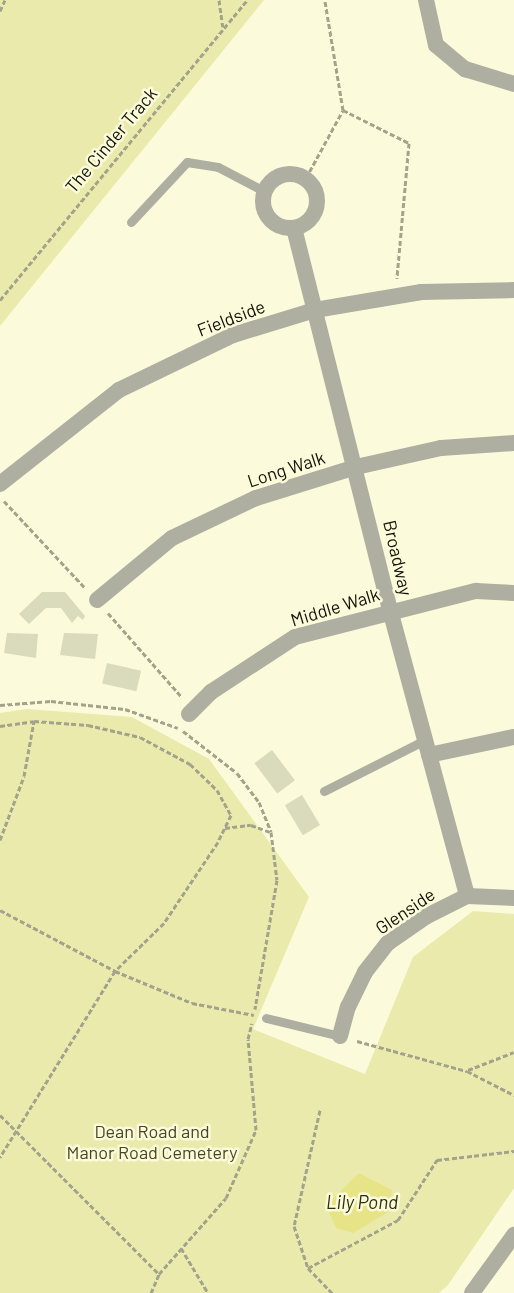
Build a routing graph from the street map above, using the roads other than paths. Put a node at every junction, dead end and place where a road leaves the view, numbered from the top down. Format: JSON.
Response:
{"nodes":[{"id":1,"x":426,"y":0,"type":"edge"},
{"id":2,"x":514,"y":84,"type":"edge"},
{"id":3,"x":264,"y":191,"type":"junction"},
{"id":4,"x":131,"y":222,"type":"dead end"},
{"id":5,"x":294,"y":228,"type":"junction"},
{"id":6,"x":514,"y":290,"type":"edge"},
{"id":7,"x":315,"y":310,"type":"junction"},
{"id":8,"x":514,"y":443,"type":"edge"},
{"id":9,"x":356,"y":467,"type":"junction"},
{"id":10,"x":0,"y":484,"type":"edge"},
{"id":11,"x":514,"y":593,"type":"edge"},
{"id":12,"x":97,"y":600,"type":"dead end"},
{"id":13,"x":390,"y":610,"type":"junction"},
{"id":14,"x":190,"y":714,"type":"dead end"},
{"id":15,"x":514,"y":737,"type":"edge"},
{"id":16,"x":427,"y":747,"type":"junction"},
{"id":17,"x":324,"y":792,"type":"dead end"},
{"id":18,"x":467,"y":896,"type":"junction"},
{"id":19,"x":514,"y":898,"type":"edge"},
{"id":20,"x":266,"y":1018,"type":"road end"},
{"id":21,"x":340,"y":1036,"type":"joint"},
{"id":22,"x":514,"y":1235,"type":"edge"},
{"id":23,"x":472,"y":1293,"type":"edge"}],
"edges":[{"from":1,"to":2,"type":"street"},
{"from":3,"to":4,"type":"lane"},
{"from":3,"to":5,"type":"street"},
{"from":3,"to":5,"type":"street"},
{"from":5,"to":7,"type":"street","name":"Broadway"},
{"from":6,"to":7,"type":"street","name":"Fieldside"},
{"from":7,"to":9,"type":"street","name":"Broadway"},
{"from":7,"to":10,"type":"street","name":"Fieldside"},
{"from":8,"to":9,"type":"street","name":"Long Walk"},
{"from":9,"to":12,"type":"street","name":"Long Walk"},
{"from":9,"to":13,"type":"street","name":"Broadway"},
{"from":11,"to":13,"type":"street","name":"Middle Walk"},
{"from":13,"to":14,"type":"street","name":"Middle Walk"},
{"from":13,"to":16,"type":"street","name":"Broadway"},
{"from":15,"to":16,"type":"street"},
{"from":16,"to":17,"type":"lane"},
{"from":16,"to":18,"type":"street","name":"Broadway"},
{"from":18,"to":19,"type":"street","name":"Glenside"},
{"from":18,"to":21,"type":"street","name":"Glenside"},
{"from":20,"to":21,"type":"lane"},
{"from":22,"to":23,"type":"street"}]}
